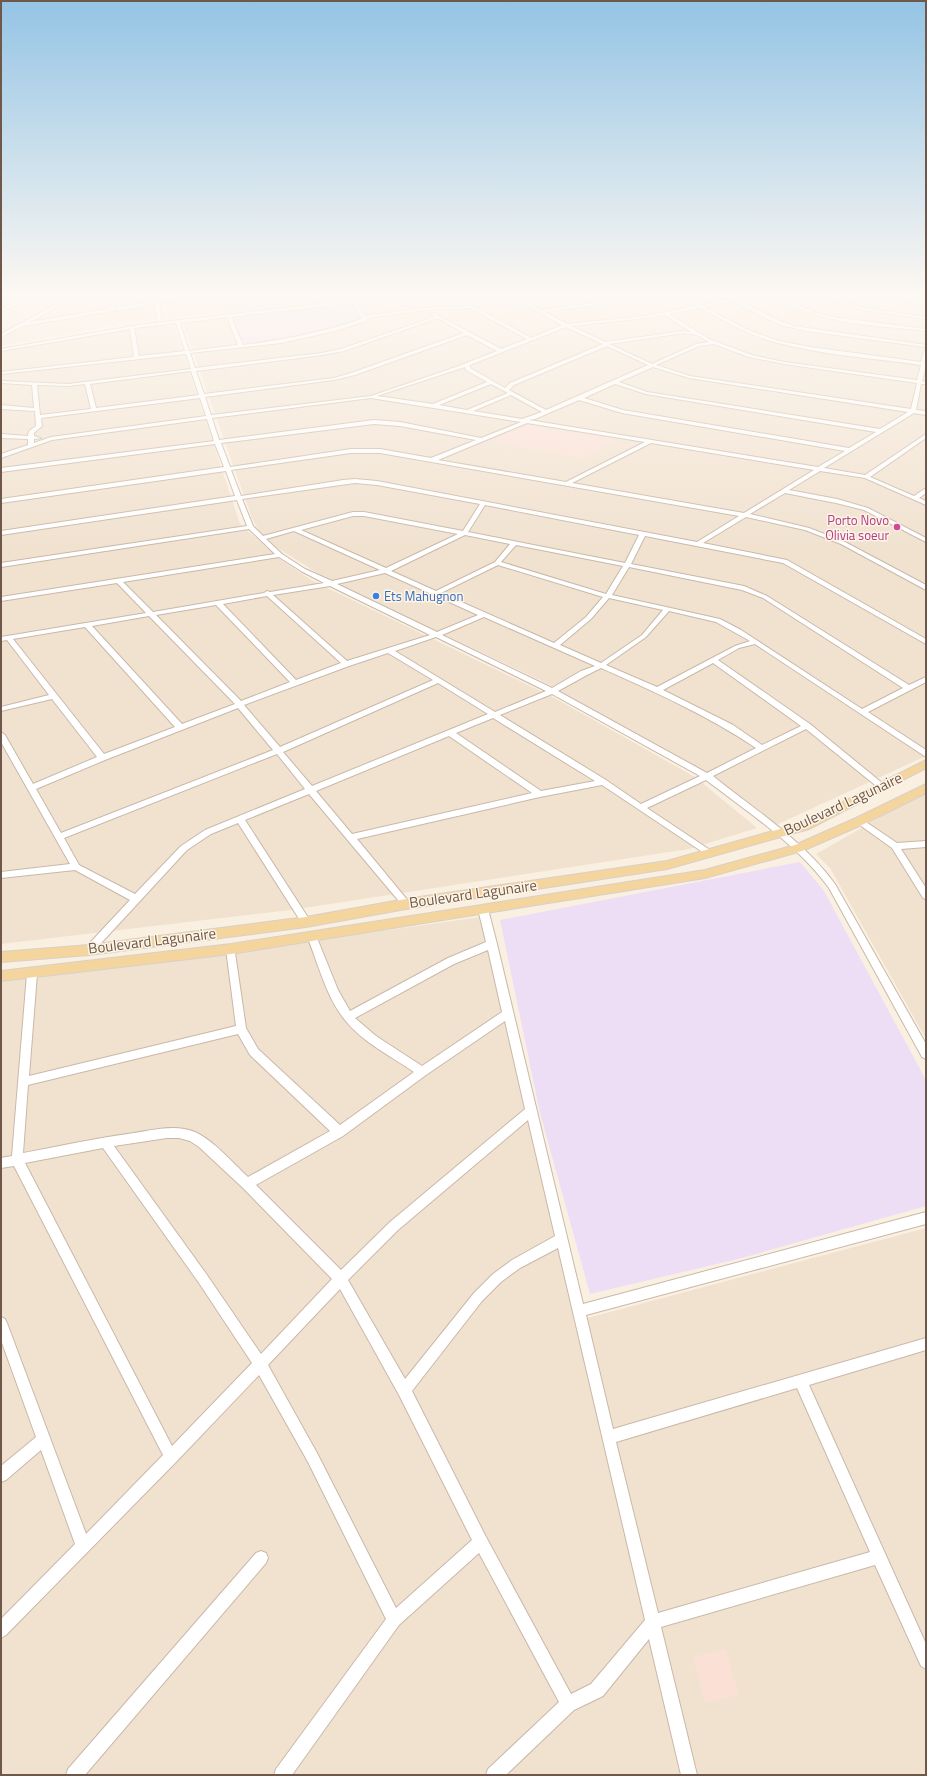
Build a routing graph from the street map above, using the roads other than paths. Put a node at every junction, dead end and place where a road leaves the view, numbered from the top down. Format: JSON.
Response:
{"nodes":[{"id":1,"x":104,"y":381,"type":"edge"},
{"id":2,"x":197,"y":381,"type":"edge"},
{"id":3,"x":318,"y":381,"type":"edge"},
{"id":4,"x":419,"y":381,"type":"edge"},
{"id":5,"x":519,"y":381,"type":"edge"},
{"id":6,"x":713,"y":381,"type":"edge"},
{"id":7,"x":912,"y":381,"type":"edge"},
{"id":8,"x":1,"y":382,"type":"edge"},
{"id":9,"x":491,"y":382,"type":"joint"},
{"id":10,"x":615,"y":382,"type":"joint"},
{"id":11,"x":920,"y":382,"type":"junction"},
{"id":12,"x":87,"y":383,"type":"junction"},
{"id":13,"x":926,"y":383,"type":"edge"},
{"id":14,"x":34,"y":384,"type":"junction"},
{"id":15,"x":512,"y":384,"type":"junction"},
{"id":16,"x":499,"y":386,"type":"junction"},
{"id":17,"x":507,"y":389,"type":"junction"},
{"id":18,"x":512,"y":394,"type":"junction"},
{"id":19,"x":202,"y":395,"type":"junction"},
{"id":20,"x":371,"y":397,"type":"junction"},
{"id":21,"x":583,"y":398,"type":"junction"},
{"id":22,"x":434,"y":406,"type":"junction"},
{"id":23,"x":1,"y":407,"type":"edge"},
{"id":24,"x":94,"y":409,"type":"junction"},
{"id":25,"x":37,"y":410,"type":"junction"},
{"id":26,"x":469,"y":411,"type":"junction"},
{"id":27,"x":913,"y":411,"type":"junction"},
{"id":28,"x":545,"y":412,"type":"junction"},
{"id":29,"x":926,"y":414,"type":"edge"},
{"id":30,"x":38,"y":417,"type":"junction"},
{"id":31,"x":209,"y":417,"type":"junction"},
{"id":32,"x":519,"y":420,"type":"junction"},
{"id":33,"x":534,"y":420,"type":"junction"},
{"id":34,"x":526,"y":422,"type":"junction"},
{"id":35,"x":881,"y":431,"type":"junction"},
{"id":36,"x":1,"y":436,"type":"edge"},
{"id":37,"x":926,"y":436,"type":"edge"},
{"id":38,"x":32,"y":438,"type":"junction"},
{"id":39,"x":51,"y":439,"type":"junction"},
{"id":40,"x":483,"y":440,"type":"junction"},
{"id":41,"x":217,"y":441,"type":"junction"},
{"id":42,"x":649,"y":442,"type":"junction"},
{"id":43,"x":30,"y":445,"type":"junction"},
{"id":44,"x":850,"y":450,"type":"junction"},
{"id":45,"x":1,"y":456,"type":"edge"},
{"id":46,"x":432,"y":460,"type":"junction"},
{"id":47,"x":228,"y":468,"type":"junction"},
{"id":48,"x":820,"y":469,"type":"junction"},
{"id":49,"x":1,"y":470,"type":"edge"},
{"id":50,"x":866,"y":477,"type":"junction"},
{"id":51,"x":566,"y":484,"type":"junction"},
{"id":52,"x":926,"y":490,"type":"edge"},
{"id":53,"x":784,"y":491,"type":"junction"},
{"id":54,"x":239,"y":498,"type":"junction"},
{"id":55,"x":915,"y":498,"type":"junction"},
{"id":56,"x":1,"y":501,"type":"edge"},
{"id":57,"x":484,"y":503,"type":"junction"},
{"id":58,"x":926,"y":503,"type":"edge"},
{"id":59,"x":745,"y":515,"type":"junction"},
{"id":60,"x":250,"y":527,"type":"junction"},
{"id":61,"x":294,"y":529,"type":"junction"},
{"id":62,"x":1,"y":533,"type":"edge"},
{"id":63,"x":465,"y":533,"type":"junction"},
{"id":64,"x":643,"y":534,"type":"junction"},
{"id":65,"x":262,"y":538,"type":"junction"},
{"id":66,"x":926,"y":540,"type":"edge"},
{"id":67,"x":514,"y":544,"type":"junction"},
{"id":68,"x":698,"y":544,"type":"junction"},
{"id":69,"x":280,"y":555,"type":"junction"},
{"id":70,"x":497,"y":563,"type":"junction"},
{"id":71,"x":1,"y":565,"type":"edge"},
{"id":72,"x":627,"y":565,"type":"junction"},
{"id":73,"x":385,"y":571,"type":"junction"},
{"id":74,"x":119,"y":581,"type":"junction"},
{"id":75,"x":328,"y":584,"type":"junction"},
{"id":76,"x":926,"y":588,"type":"edge"},
{"id":77,"x":267,"y":593,"type":"junction"},
{"id":78,"x":437,"y":593,"type":"junction"},
{"id":79,"x":607,"y":596,"type":"junction"},
{"id":80,"x":1,"y":599,"type":"edge"},
{"id":81,"x":216,"y":602,"type":"junction"},
{"id":82,"x":667,"y":609,"type":"junction"},
{"id":83,"x":152,"y":614,"type":"junction"},
{"id":84,"x":484,"y":615,"type":"junction"},
{"id":85,"x":87,"y":625,"type":"junction"},
{"id":86,"x":436,"y":635,"type":"junction"},
{"id":87,"x":5,"y":638,"type":"edge"},
{"id":88,"x":756,"y":642,"type":"junction"},
{"id":89,"x":926,"y":642,"type":"edge"},
{"id":90,"x":556,"y":645,"type":"junction"},
{"id":91,"x":390,"y":650,"type":"junction"},
{"id":92,"x":714,"y":660,"type":"junction"},
{"id":93,"x":346,"y":664,"type":"junction"},
{"id":94,"x":601,"y":666,"type":"junction"},
{"id":95,"x":926,"y":679,"type":"edge"},
{"id":96,"x":437,"y":681,"type":"junction"},
{"id":97,"x":295,"y":683,"type":"junction"},
{"id":98,"x":908,"y":688,"type":"junction"},
{"id":99,"x":657,"y":690,"type":"junction"},
{"id":100,"x":552,"y":691,"type":"junction"},
{"id":101,"x":54,"y":696,"type":"junction"},
{"id":102,"x":240,"y":705,"type":"junction"},
{"id":103,"x":1,"y":709,"type":"edge"},
{"id":104,"x":862,"y":712,"type":"junction"},
{"id":105,"x":496,"y":715,"type":"junction"},
{"id":106,"x":807,"y":726,"type":"junction"},
{"id":107,"x":181,"y":728,"type":"junction"},
{"id":108,"x":450,"y":734,"type":"junction"},
{"id":109,"x":1,"y":735,"type":"edge"},
{"id":110,"x":762,"y":749,"type":"junction"},
{"id":111,"x":278,"y":751,"type":"junction"},
{"id":112,"x":926,"y":754,"type":"edge"},
{"id":113,"x":102,"y":758,"type":"junction"},
{"id":114,"x":926,"y":764,"type":"edge"},
{"id":115,"x":707,"y":776,"type":"junction"},
{"id":116,"x":603,"y":782,"type":"junction"},
{"id":117,"x":31,"y":788,"type":"junction"},
{"id":118,"x":883,"y":788,"type":"junction"},
{"id":119,"x":926,"y":788,"type":"edge"},
{"id":120,"x":312,"y":791,"type":"junction"},
{"id":121,"x":540,"y":794,"type":"junction"},
{"id":122,"x":641,"y":807,"type":"junction"},
{"id":123,"x":240,"y":819,"type":"junction"},
{"id":124,"x":860,"y":821,"type":"junction"},
{"id":125,"x":780,"y":834,"type":"junction"},
{"id":126,"x":59,"y":837,"type":"junction"},
{"id":127,"x":350,"y":837,"type":"junction"},
{"id":128,"x":926,"y":844,"type":"edge"},
{"id":129,"x":895,"y":846,"type":"junction"},
{"id":130,"x":798,"y":848,"type":"junction"},
{"id":131,"x":710,"y":854,"type":"junction"},
{"id":132,"x":76,"y":867,"type":"junction"},
{"id":133,"x":1,"y":875,"type":"edge"},
{"id":134,"x":926,"y":896,"type":"edge"},
{"id":135,"x":136,"y":899,"type":"junction"},
{"id":136,"x":406,"y":904,"type":"junction"},
{"id":137,"x":483,"y":908,"type":"junction"},
{"id":138,"x":306,"y":922,"type":"junction"},
{"id":139,"x":312,"y":936,"type":"junction"},
{"id":140,"x":492,"y":944,"type":"junction"},
{"id":141,"x":231,"y":949,"type":"junction"},
{"id":142,"x":89,"y":950,"type":"junction"},
{"id":143,"x":1,"y":957,"type":"edge"},
{"id":144,"x":32,"y":974,"type":"junction"},
{"id":145,"x":1,"y":976,"type":"edge"},
{"id":146,"x":509,"y":1013,"type":"junction"},
{"id":147,"x":348,"y":1017,"type":"junction"},
{"id":148,"x":241,"y":1029,"type":"junction"},
{"id":149,"x":922,"y":1038,"type":"edge"},
{"id":150,"x":926,"y":1054,"type":"edge"},
{"id":151,"x":422,"y":1072,"type":"junction"},
{"id":152,"x":23,"y":1082,"type":"junction"},
{"id":153,"x":532,"y":1110,"type":"junction"},
{"id":154,"x":339,"y":1132,"type":"junction"},
{"id":155,"x":105,"y":1142,"type":"junction"},
{"id":156,"x":17,"y":1159,"type":"junction"},
{"id":157,"x":1,"y":1163,"type":"edge"},
{"id":158,"x":247,"y":1184,"type":"junction"},
{"id":159,"x":926,"y":1218,"type":"edge"},
{"id":160,"x":562,"y":1238,"type":"junction"},
{"id":161,"x":341,"y":1278,"type":"junction"},
{"id":162,"x":579,"y":1311,"type":"junction"},
{"id":163,"x":1,"y":1323,"type":"edge"},
{"id":164,"x":926,"y":1344,"type":"edge"},
{"id":165,"x":259,"y":1364,"type":"junction"},
{"id":166,"x":800,"y":1381,"type":"junction"},
{"id":167,"x":404,"y":1390,"type":"junction"},
{"id":168,"x":609,"y":1437,"type":"junction"},
{"id":169,"x":44,"y":1439,"type":"junction"},
{"id":170,"x":170,"y":1457,"type":"junction"},
{"id":171,"x":1,"y":1475,"type":"edge"},
{"id":172,"x":481,"y":1542,"type":"junction"},
{"id":173,"x":83,"y":1546,"type":"junction"},
{"id":174,"x":879,"y":1557,"type":"junction"},
{"id":175,"x":261,"y":1558,"type":"dead end"},
{"id":176,"x":394,"y":1620,"type":"junction"},
{"id":177,"x":653,"y":1622,"type":"junction"},
{"id":178,"x":1,"y":1630,"type":"edge"},
{"id":179,"x":926,"y":1661,"type":"edge"},
{"id":180,"x":568,"y":1704,"type":"junction"},
{"id":181,"x":74,"y":1775,"type":"edge"},
{"id":182,"x":282,"y":1775,"type":"edge"},
{"id":183,"x":494,"y":1775,"type":"edge"},
{"id":184,"x":689,"y":1775,"type":"edge"}],
"edges":[{"from":1,"to":12,"type":"street"},
{"from":2,"to":19,"type":"street"},
{"from":3,"to":19,"type":"street"},
{"from":4,"to":20,"type":"street"},
{"from":5,"to":15,"type":"street"},
{"from":6,"to":27,"type":"street"},
{"from":7,"to":11,"type":"street"},
{"from":8,"to":14,"type":"street"},
{"from":9,"to":16,"type":"street"},
{"from":9,"to":22,"type":"street"},
{"from":10,"to":21,"type":"street"},
{"from":10,"to":35,"type":"street"},
{"from":11,"to":13,"type":"street"},
{"from":11,"to":27,"type":"street"},
{"from":12,"to":14,"type":"street"},
{"from":12,"to":24,"type":"street"},
{"from":14,"to":25,"type":"street"},
{"from":15,"to":16,"type":"street"},
{"from":15,"to":17,"type":"street"},
{"from":16,"to":17,"type":"street"},
{"from":17,"to":18,"type":"street"},
{"from":18,"to":26,"type":"street"},
{"from":18,"to":28,"type":"street"},
{"from":19,"to":24,"type":"street"},
{"from":19,"to":31,"type":"street"},
{"from":20,"to":22,"type":"street"},
{"from":20,"to":31,"type":"street"},
{"from":21,"to":28,"type":"street"},
{"from":21,"to":44,"type":"street"},
{"from":22,"to":26,"type":"street"},
{"from":23,"to":25,"type":"street"},
{"from":24,"to":30,"type":"street"},
{"from":25,"to":30,"type":"street"},
{"from":26,"to":32,"type":"street"},
{"from":27,"to":29,"type":"street"},
{"from":27,"to":35,"type":"street"},
{"from":28,"to":33,"type":"street"},
{"from":30,"to":38,"type":"street"},
{"from":31,"to":39,"type":"street"},
{"from":31,"to":41,"type":"street"},
{"from":32,"to":33,"type":"street"},
{"from":32,"to":34,"type":"street"},
{"from":33,"to":34,"type":"street"},
{"from":33,"to":42,"type":"street"},
{"from":34,"to":40,"type":"street"},
{"from":35,"to":44,"type":"street"},
{"from":36,"to":38,"type":"street"},
{"from":37,"to":50,"type":"street"},
{"from":38,"to":39,"type":"street"},
{"from":38,"to":43,"type":"street"},
{"from":39,"to":43,"type":"street"},
{"from":40,"to":41,"type":"street"},
{"from":40,"to":46,"type":"street"},
{"from":41,"to":47,"type":"street"},
{"from":41,"to":49,"type":"street"},
{"from":42,"to":48,"type":"street"},
{"from":42,"to":51,"type":"street"},
{"from":43,"to":45,"type":"street"},
{"from":44,"to":48,"type":"street"},
{"from":46,"to":47,"type":"street"},
{"from":46,"to":51,"type":"street"},
{"from":47,"to":54,"type":"street"},
{"from":47,"to":56,"type":"street"},
{"from":48,"to":50,"type":"street"},
{"from":48,"to":53,"type":"street"},
{"from":50,"to":55,"type":"street"},
{"from":51,"to":59,"type":"street"},
{"from":52,"to":55,"type":"street"},
{"from":53,"to":59,"type":"street"},
{"from":53,"to":66,"type":"street"},
{"from":54,"to":57,"type":"street"},
{"from":54,"to":60,"type":"street"},
{"from":54,"to":62,"type":"street"},
{"from":55,"to":58,"type":"street"},
{"from":57,"to":63,"type":"street"},
{"from":57,"to":64,"type":"street"},
{"from":59,"to":68,"type":"street"},
{"from":59,"to":76,"type":"street"},
{"from":60,"to":65,"type":"street"},
{"from":60,"to":71,"type":"street"},
{"from":61,"to":63,"type":"street"},
{"from":61,"to":65,"type":"street"},
{"from":61,"to":73,"type":"street"},
{"from":63,"to":67,"type":"street"},
{"from":63,"to":73,"type":"street"},
{"from":64,"to":68,"type":"street"},
{"from":64,"to":72,"type":"street"},
{"from":65,"to":69,"type":"street"},
{"from":67,"to":70,"type":"street"},
{"from":67,"to":72,"type":"street"},
{"from":68,"to":89,"type":"street"},
{"from":69,"to":74,"type":"street"},
{"from":69,"to":75,"type":"street"},
{"from":70,"to":78,"type":"street"},
{"from":70,"to":79,"type":"street"},
{"from":72,"to":79,"type":"street"},
{"from":72,"to":98,"type":"street"},
{"from":73,"to":75,"type":"street"},
{"from":73,"to":78,"type":"street"},
{"from":74,"to":80,"type":"street"},
{"from":74,"to":83,"type":"street"},
{"from":75,"to":77,"type":"street"},
{"from":75,"to":86,"type":"street"},
{"from":77,"to":81,"type":"street"},
{"from":77,"to":93,"type":"street"},
{"from":78,"to":84,"type":"street"},
{"from":79,"to":82,"type":"street"},
{"from":79,"to":90,"type":"street"},
{"from":81,"to":83,"type":"street"},
{"from":81,"to":97,"type":"street"},
{"from":82,"to":88,"type":"street"},
{"from":82,"to":94,"type":"street"},
{"from":83,"to":85,"type":"street"},
{"from":83,"to":102,"type":"street"},
{"from":84,"to":86,"type":"street"},
{"from":84,"to":90,"type":"street"},
{"from":85,"to":87,"type":"street"},
{"from":85,"to":107,"type":"street"},
{"from":86,"to":91,"type":"street"},
{"from":86,"to":100,"type":"street"},
{"from":87,"to":101,"type":"street"},
{"from":88,"to":92,"type":"street"},
{"from":88,"to":104,"type":"street"},
{"from":90,"to":94,"type":"street"},
{"from":91,"to":93,"type":"street"},
{"from":91,"to":96,"type":"street"},
{"from":92,"to":99,"type":"street"},
{"from":92,"to":106,"type":"street"},
{"from":93,"to":97,"type":"street"},
{"from":94,"to":99,"type":"street"},
{"from":94,"to":100,"type":"street"},
{"from":95,"to":98,"type":"street"},
{"from":96,"to":105,"type":"street"},
{"from":96,"to":111,"type":"street"},
{"from":97,"to":102,"type":"street"},
{"from":98,"to":104,"type":"street"},
{"from":99,"to":110,"type":"street"},
{"from":100,"to":105,"type":"street"},
{"from":100,"to":115,"type":"street"},
{"from":101,"to":103,"type":"street"},
{"from":101,"to":113,"type":"street"},
{"from":102,"to":107,"type":"street"},
{"from":102,"to":111,"type":"street"},
{"from":104,"to":112,"type":"street"},
{"from":105,"to":108,"type":"street"},
{"from":105,"to":116,"type":"street"},
{"from":106,"to":110,"type":"street"},
{"from":106,"to":118,"type":"street"},
{"from":107,"to":113,"type":"street"},
{"from":108,"to":120,"type":"street"},
{"from":108,"to":121,"type":"street"},
{"from":109,"to":117,"type":"street"},
{"from":110,"to":115,"type":"street"},
{"from":111,"to":120,"type":"street"},
{"from":111,"to":126,"type":"street"},
{"from":113,"to":117,"type":"street"},
{"from":114,"to":118,"type":"main road","name":"Boulevard Lagunaire"},
{"from":115,"to":122,"type":"street"},
{"from":115,"to":125,"type":"street"},
{"from":116,"to":121,"type":"street"},
{"from":116,"to":122,"type":"street"},
{"from":117,"to":126,"type":"street"},
{"from":118,"to":125,"type":"main road","name":"Boulevard Lagunaire"},
{"from":119,"to":124,"type":"main road","name":"Boulevard Lagunaire"},
{"from":120,"to":123,"type":"street"},
{"from":120,"to":127,"type":"street"},
{"from":121,"to":127,"type":"street"},
{"from":122,"to":131,"type":"street"},
{"from":123,"to":135,"type":"street"},
{"from":123,"to":138,"type":"street"},
{"from":124,"to":129,"type":"street"},
{"from":124,"to":130,"type":"main road","name":"Boulevard Lagunaire"},
{"from":125,"to":130,"type":"street"},
{"from":125,"to":131,"type":"main road","name":"Boulevard Lagunaire"},
{"from":126,"to":132,"type":"street"},
{"from":127,"to":136,"type":"street"},
{"from":128,"to":129,"type":"street"},
{"from":129,"to":134,"type":"street"},
{"from":130,"to":137,"type":"main road","name":"Boulevard Lagunaire"},
{"from":130,"to":149,"type":"street"},
{"from":131,"to":136,"type":"main road","name":"Boulevard Lagunaire"},
{"from":132,"to":133,"type":"street"},
{"from":132,"to":135,"type":"street"},
{"from":135,"to":142,"type":"street"},
{"from":136,"to":138,"type":"main road","name":"Boulevard Lagunaire"},
{"from":137,"to":139,"type":"main road","name":"Boulevard Lagunaire"},
{"from":137,"to":140,"type":"street"},
{"from":138,"to":142,"type":"main road","name":"Boulevard Lagunaire"},
{"from":139,"to":141,"type":"main road","name":"Boulevard Lagunaire"},
{"from":139,"to":147,"type":"street"},
{"from":140,"to":146,"type":"street"},
{"from":140,"to":147,"type":"street"},
{"from":141,"to":144,"type":"main road","name":"Boulevard Lagunaire"},
{"from":141,"to":148,"type":"street"},
{"from":142,"to":143,"type":"main road","name":"Boulevard Lagunaire"},
{"from":144,"to":145,"type":"main road","name":"Boulevard Lagunaire"},
{"from":144,"to":152,"type":"street"},
{"from":146,"to":151,"type":"street"},
{"from":146,"to":153,"type":"street"},
{"from":147,"to":151,"type":"street"},
{"from":148,"to":152,"type":"street"},
{"from":148,"to":154,"type":"street"},
{"from":149,"to":150,"type":"street"},
{"from":151,"to":154,"type":"street"},
{"from":152,"to":156,"type":"street"},
{"from":153,"to":160,"type":"street"},
{"from":153,"to":161,"type":"street"},
{"from":154,"to":158,"type":"street"},
{"from":155,"to":156,"type":"street"},
{"from":155,"to":158,"type":"street"},
{"from":155,"to":165,"type":"street"},
{"from":156,"to":157,"type":"street"},
{"from":156,"to":170,"type":"street"},
{"from":158,"to":161,"type":"street"},
{"from":159,"to":162,"type":"street"},
{"from":160,"to":162,"type":"street"},
{"from":160,"to":167,"type":"street"},
{"from":161,"to":165,"type":"street"},
{"from":161,"to":167,"type":"street"},
{"from":162,"to":168,"type":"street"},
{"from":163,"to":169,"type":"street"},
{"from":164,"to":166,"type":"street"},
{"from":165,"to":170,"type":"street"},
{"from":165,"to":176,"type":"street"},
{"from":166,"to":168,"type":"street"},
{"from":166,"to":174,"type":"street"},
{"from":167,"to":172,"type":"street"},
{"from":168,"to":177,"type":"street"},
{"from":169,"to":171,"type":"street"},
{"from":169,"to":173,"type":"street"},
{"from":170,"to":173,"type":"street"},
{"from":172,"to":176,"type":"street"},
{"from":172,"to":180,"type":"street"},
{"from":173,"to":178,"type":"street"},
{"from":174,"to":177,"type":"street"},
{"from":174,"to":179,"type":"street"},
{"from":175,"to":181,"type":"street"},
{"from":176,"to":182,"type":"street"},
{"from":177,"to":180,"type":"street"},
{"from":177,"to":184,"type":"street"},
{"from":180,"to":183,"type":"street"}]}
